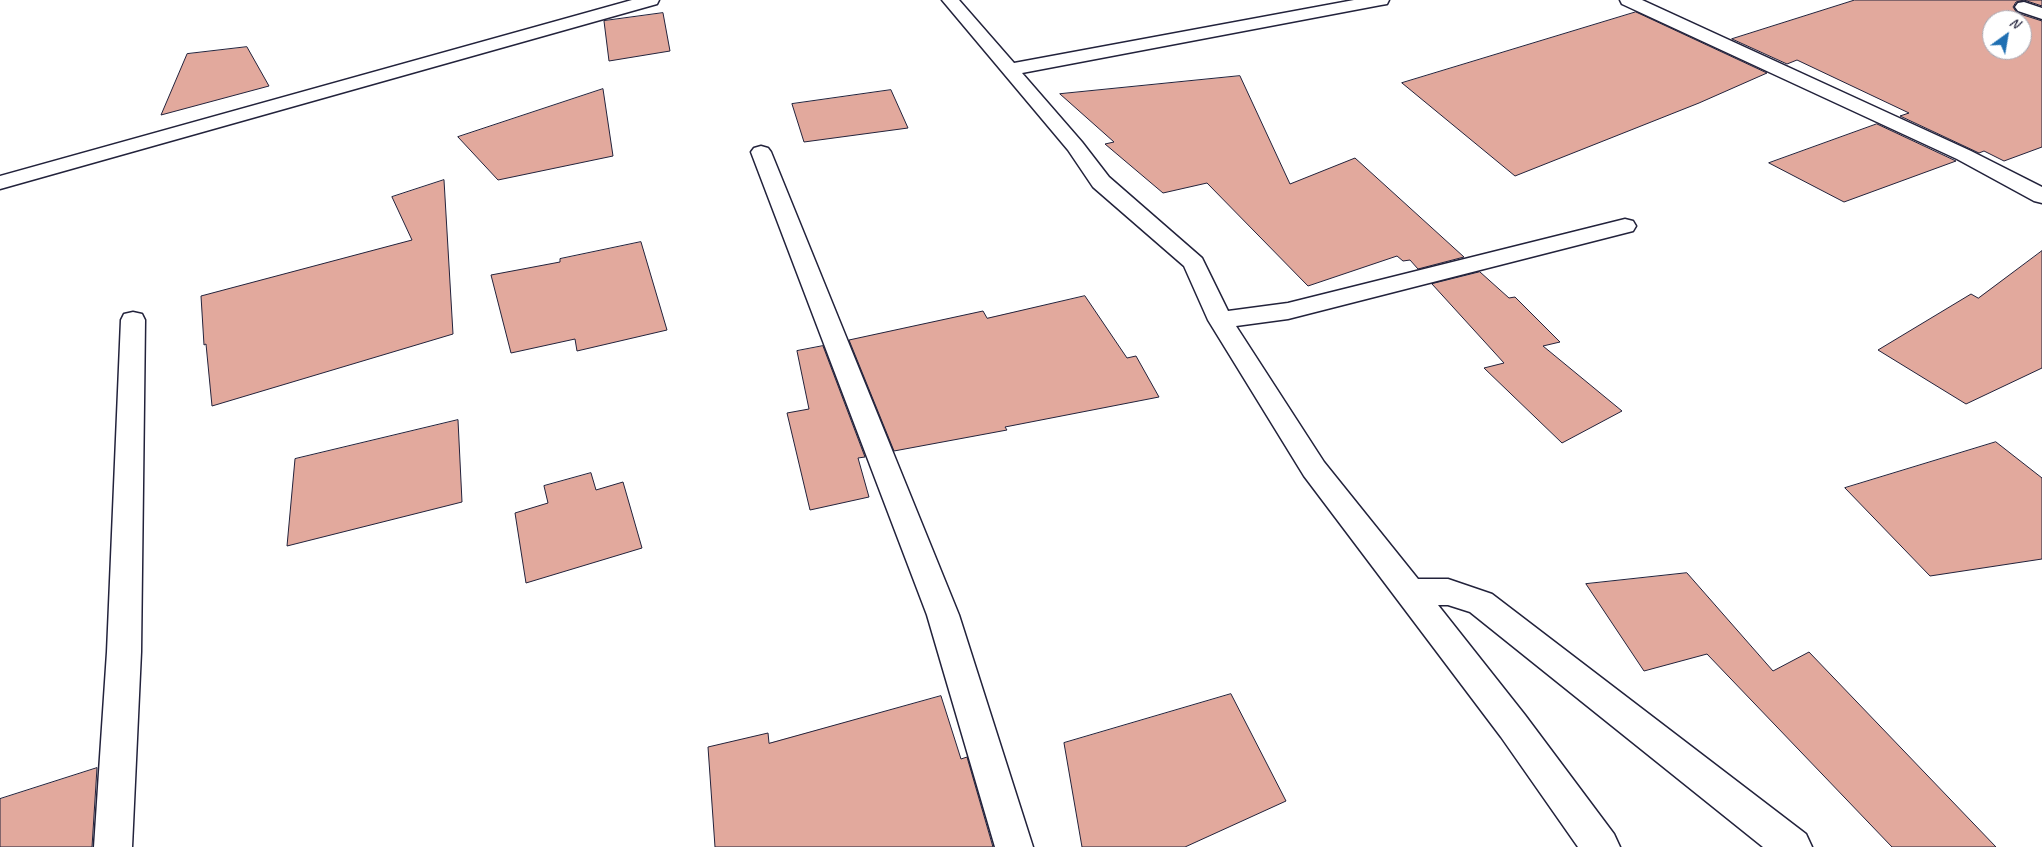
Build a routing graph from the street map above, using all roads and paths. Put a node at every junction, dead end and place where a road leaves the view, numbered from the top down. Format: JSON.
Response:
{"nodes":[{"id":1,"x":651,"y":0,"type":"edge"},
{"id":2,"x":950,"y":0,"type":"edge"},
{"id":3,"x":1382,"y":0,"type":"edge"},
{"id":4,"x":1628,"y":0,"type":"edge"},
{"id":5,"x":2024,"y":7,"type":"dead end"},
{"id":6,"x":2042,"y":14,"type":"edge"},
{"id":7,"x":1008,"y":70,"type":"junction"},
{"id":8,"x":761,"y":152,"type":"dead end"},
{"id":9,"x":0,"y":183,"type":"edge"},
{"id":10,"x":2042,"y":196,"type":"edge"},
{"id":11,"x":1625,"y":226,"type":"dead end"},
{"id":12,"x":134,"y":320,"type":"dead end"},
{"id":13,"x":1220,"y":320,"type":"junction"},
{"id":14,"x":1410,"y":592,"type":"junction"},
{"id":15,"x":113,"y":847,"type":"edge"},
{"id":16,"x":1014,"y":847,"type":"edge"},
{"id":17,"x":1601,"y":847,"type":"edge"},
{"id":18,"x":1793,"y":847,"type":"edge"}],
"edges":[{"from":1,"to":9,"type":"street"},
{"from":2,"to":7,"type":"street"},
{"from":3,"to":7,"type":"street"},
{"from":4,"to":10,"type":"street"},
{"from":5,"to":6,"type":"street"},
{"from":7,"to":13,"type":"street"},
{"from":8,"to":16,"type":"street"},
{"from":11,"to":13,"type":"street"},
{"from":12,"to":15,"type":"street"},
{"from":13,"to":14,"type":"street"},
{"from":14,"to":17,"type":"street"},
{"from":14,"to":18,"type":"street"}]}
